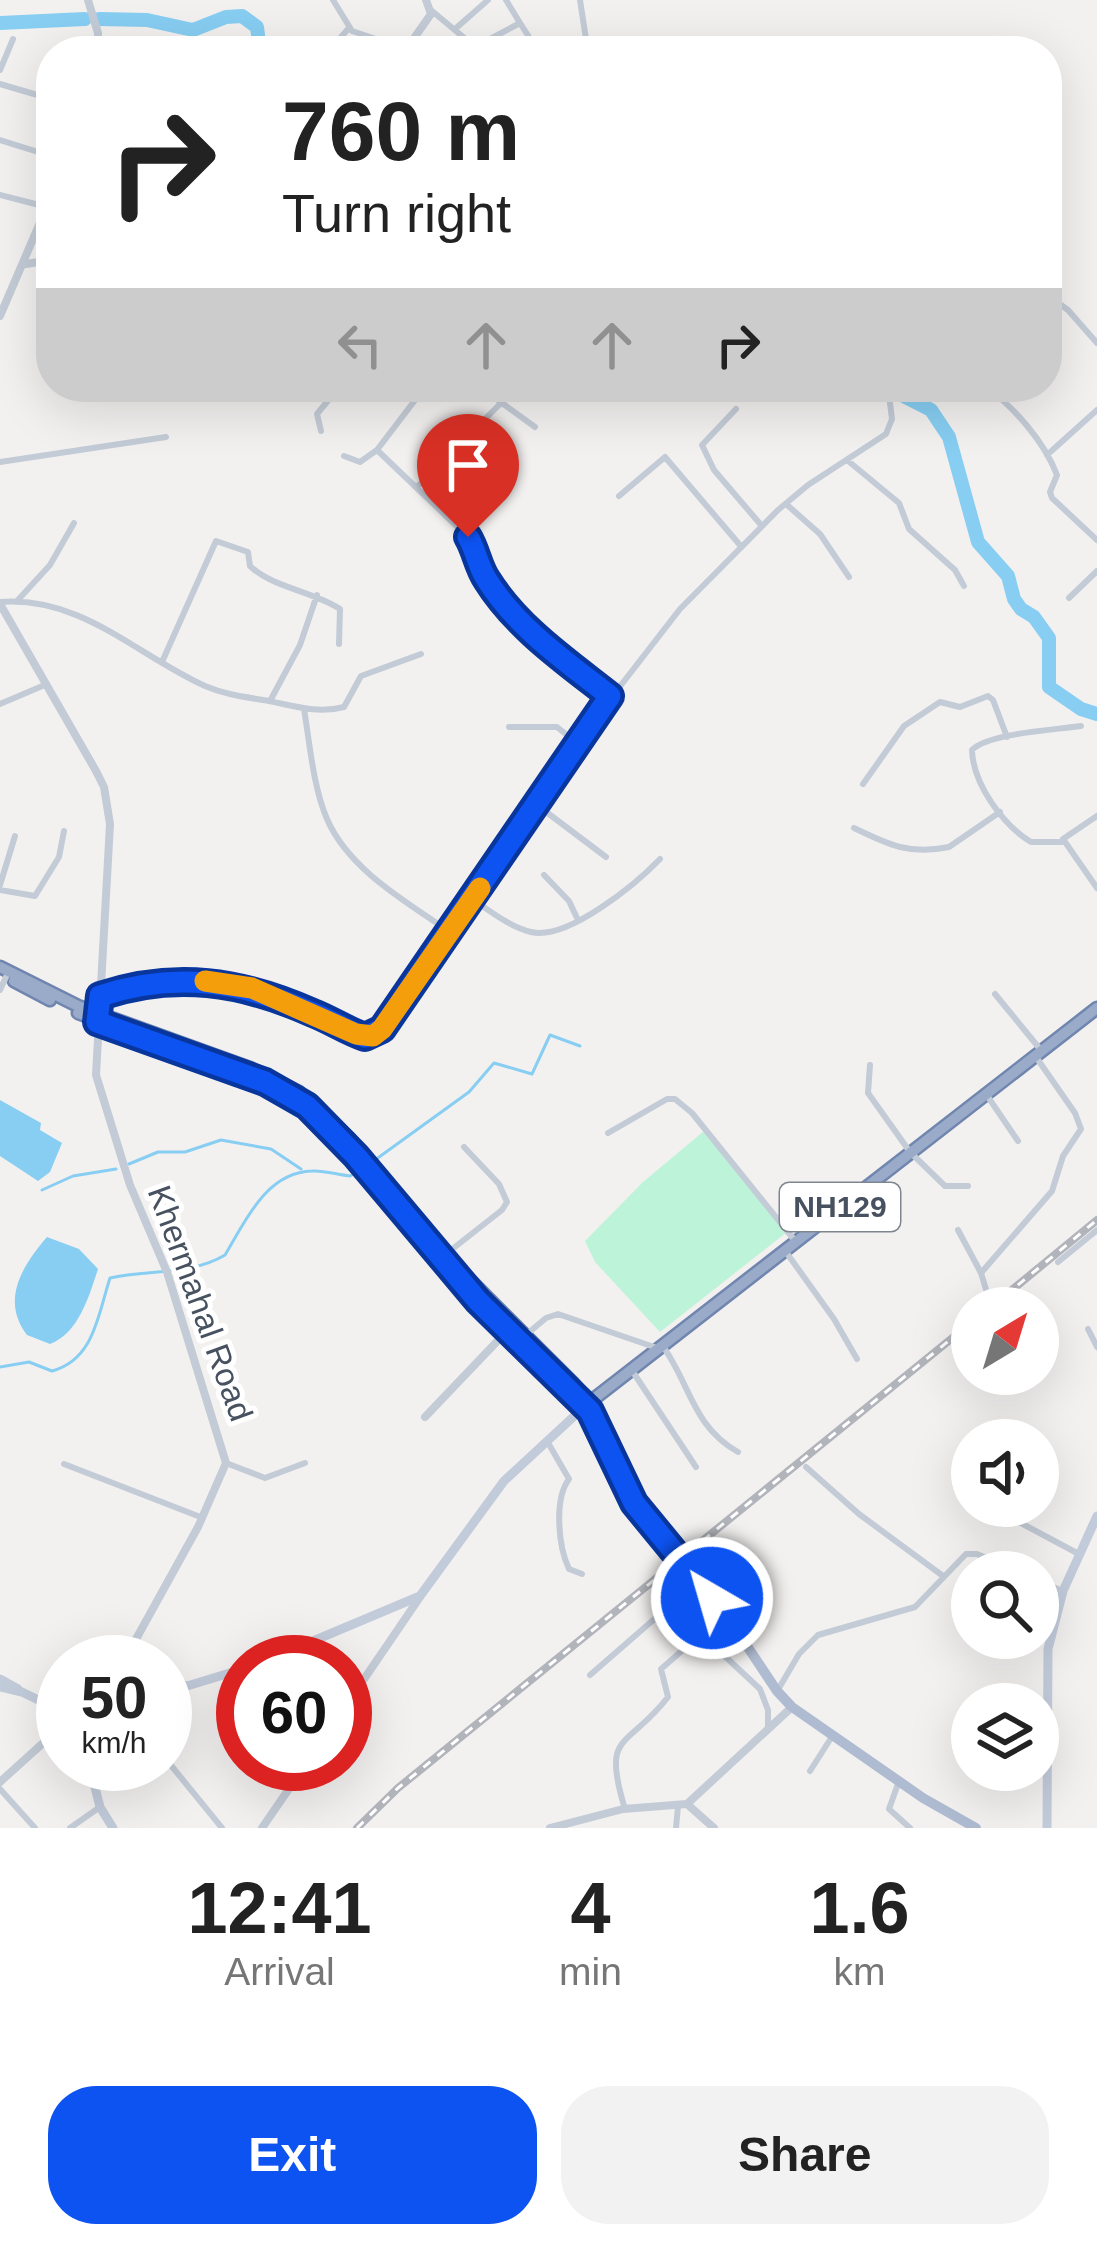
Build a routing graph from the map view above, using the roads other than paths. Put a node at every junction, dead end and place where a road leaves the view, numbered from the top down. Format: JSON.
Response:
{"nodes":[{"id":1,"x":88,"y":0,"type":"edge"},
{"id":2,"x":333,"y":0,"type":"edge"},
{"id":3,"x":426,"y":0,"type":"edge"},
{"id":4,"x":488,"y":0,"type":"edge"},
{"id":5,"x":506,"y":0,"type":"edge"},
{"id":6,"x":580,"y":0,"type":"edge"},
{"id":7,"x":432,"y":11,"type":"junction"},
{"id":8,"x":520,"y":23,"type":"junction"},
{"id":9,"x":348,"y":29,"type":"junction"},
{"id":10,"x":455,"y":30,"type":"junction"},
{"id":11,"x":98,"y":36,"type":"edge"},
{"id":12,"x":342,"y":36,"type":"edge"},
{"id":13,"x":367,"y":36,"type":"edge"},
{"id":14,"x":415,"y":36,"type":"edge"},
{"id":15,"x":462,"y":36,"type":"edge"},
{"id":16,"x":498,"y":36,"type":"edge"},
{"id":17,"x":528,"y":36,"type":"edge"},
{"id":18,"x":586,"y":36,"type":"edge"},
{"id":19,"x":13,"y":39,"type":"dead end"},
{"id":20,"x":0,"y":70,"type":"edge"},
{"id":21,"x":0,"y":84,"type":"edge"},
{"id":22,"x":36,"y":95,"type":"edge"},
{"id":23,"x":0,"y":140,"type":"edge"},
{"id":24,"x":36,"y":151,"type":"edge"},
{"id":25,"x":0,"y":195,"type":"edge"},
{"id":26,"x":36,"y":200,"type":"edge"},
{"id":27,"x":36,"y":236,"type":"edge"},
{"id":28,"x":36,"y":263,"type":"edge"},
{"id":29,"x":25,"y":265,"type":"junction"},
{"id":30,"x":1062,"y":306,"type":"edge"},
{"id":31,"x":0,"y":316,"type":"edge"},
{"id":32,"x":1097,"y":343,"type":"edge"},
{"id":33,"x":327,"y":402,"type":"edge"},
{"id":34,"x":413,"y":402,"type":"edge"},
{"id":35,"x":496,"y":402,"type":"edge"},
{"id":36,"x":501,"y":402,"type":"edge"},
{"id":37,"x":889,"y":402,"type":"edge"},
{"id":38,"x":1002,"y":402,"type":"edge"},
{"id":39,"x":736,"y":409,"type":"dead end"},
{"id":40,"x":1097,"y":410,"type":"edge"},
{"id":41,"x":535,"y":427,"type":"dead end"},
{"id":42,"x":320,"y":431,"type":"dead end"},
{"id":43,"x":166,"y":437,"type":"dead end"},
{"id":44,"x":377,"y":449,"type":"junction"},
{"id":45,"x":1047,"y":455,"type":"junction"},
{"id":46,"x":344,"y":456,"type":"dead end"},
{"id":47,"x":848,"y":460,"type":"junction"},
{"id":48,"x":0,"y":463,"type":"edge"},
{"id":49,"x":418,"y":486,"type":"junction"},
{"id":50,"x":619,"y":496,"type":"dead end"},
{"id":51,"x":786,"y":504,"type":"junction"},
{"id":52,"x":74,"y":523,"type":"dead end"},
{"id":53,"x":761,"y":525,"type":"junction"},
{"id":54,"x":1097,"y":540,"type":"edge"},
{"id":55,"x":741,"y":545,"type":"junction"},
{"id":56,"x":1097,"y":571,"type":"edge"},
{"id":57,"x":849,"y":577,"type":"dead end"},
{"id":58,"x":964,"y":586,"type":"dead end"},
{"id":59,"x":317,"y":596,"type":"junction"},
{"id":60,"x":1069,"y":598,"type":"dead end"},
{"id":61,"x":16,"y":601,"type":"junction"},
{"id":62,"x":0,"y":603,"type":"edge"},
{"id":63,"x":339,"y":644,"type":"dead end"},
{"id":64,"x":421,"y":654,"type":"dead end"},
{"id":65,"x":162,"y":662,"type":"junction"},
{"id":66,"x":47,"y":684,"type":"junction"},
{"id":67,"x":610,"y":696,"type":"junction"},
{"id":68,"x":270,"y":701,"type":"junction"},
{"id":69,"x":0,"y":704,"type":"edge"},
{"id":70,"x":304,"y":709,"type":"junction"},
{"id":71,"x":1082,"y":726,"type":"dead end"},
{"id":72,"x":509,"y":727,"type":"dead end"},
{"id":73,"x":1007,"y":737,"type":"junction"},
{"id":74,"x":577,"y":743,"type":"junction"},
{"id":75,"x":863,"y":784,"type":"dead end"},
{"id":76,"x":537,"y":805,"type":"junction"},
{"id":77,"x":1000,"y":812,"type":"junction"},
{"id":78,"x":1097,"y":816,"type":"edge"},
{"id":79,"x":854,"y":828,"type":"dead end"},
{"id":80,"x":64,"y":831,"type":"dead end"},
{"id":81,"x":15,"y":836,"type":"dead end"},
{"id":82,"x":1064,"y":842,"type":"junction"},
{"id":83,"x":606,"y":856,"type":"dead end"},
{"id":84,"x":660,"y":859,"type":"dead end"},
{"id":85,"x":544,"y":875,"type":"dead end"},
{"id":86,"x":0,"y":888,"type":"edge"},
{"id":87,"x":1097,"y":888,"type":"edge"},
{"id":88,"x":472,"y":899,"type":"junction"},
{"id":89,"x":577,"y":918,"type":"junction"},
{"id":90,"x":450,"y":932,"type":"junction"},
{"id":91,"x":2,"y":977,"type":"edge"},
{"id":92,"x":995,"y":994,"type":"dead end"},
{"id":93,"x":100,"y":996,"type":"junction"},
{"id":94,"x":1097,"y":1008,"type":"edge"},
{"id":95,"x":98,"y":1018,"type":"junction"},
{"id":96,"x":1039,"y":1054,"type":"junction"},
{"id":97,"x":870,"y":1065,"type":"dead end"},
{"id":98,"x":986,"y":1094,"type":"junction"},
{"id":99,"x":608,"y":1133,"type":"dead end"},
{"id":100,"x":1018,"y":1141,"type":"dead end"},
{"id":101,"x":464,"y":1147,"type":"dead end"},
{"id":102,"x":910,"y":1152,"type":"junction"},
{"id":103,"x":968,"y":1186,"type":"dead end"},
{"id":104,"x":958,"y":1230,"type":"dead end"},
{"id":105,"x":1097,"y":1230,"type":"edge"},
{"id":106,"x":796,"y":1242,"type":"junction"},
{"id":107,"x":785,"y":1250,"type":"junction"},
{"id":108,"x":446,"y":1255,"type":"junction"},
{"id":109,"x":1058,"y":1262,"type":"dead end"},
{"id":110,"x":981,"y":1273,"type":"junction"},
{"id":111,"x":985,"y":1287,"type":"edge"},
{"id":112,"x":1088,"y":1329,"type":"dead end"},
{"id":113,"x":507,"y":1331,"type":"junction"},
{"id":114,"x":524,"y":1336,"type":"junction"},
{"id":115,"x":660,"y":1347,"type":"junction"},
{"id":116,"x":1097,"y":1347,"type":"edge"},
{"id":117,"x":857,"y":1359,"type":"dead end"},
{"id":118,"x":631,"y":1370,"type":"junction"},
{"id":119,"x":588,"y":1407,"type":"junction"},
{"id":120,"x":425,"y":1417,"type":"dead end"},
{"id":121,"x":547,"y":1441,"type":"junction"},
{"id":122,"x":738,"y":1452,"type":"dead end"},
{"id":123,"x":226,"y":1463,"type":"junction"},
{"id":124,"x":305,"y":1463,"type":"dead end"},
{"id":125,"x":64,"y":1464,"type":"dead end"},
{"id":126,"x":696,"y":1467,"type":"dead end"},
{"id":127,"x":806,"y":1467,"type":"dead end"},
{"id":128,"x":1097,"y":1516,"type":"edge"},
{"id":129,"x":202,"y":1518,"type":"junction"},
{"id":130,"x":1028,"y":1527,"type":"edge"},
{"id":131,"x":1077,"y":1553,"type":"junction"},
{"id":132,"x":951,"y":1568,"type":"edge"},
{"id":133,"x":582,"y":1574,"type":"dead end"},
{"id":134,"x":943,"y":1576,"type":"junction"},
{"id":135,"x":690,"y":1588,"type":"dead end"},
{"id":136,"x":1059,"y":1589,"type":"edge"},
{"id":137,"x":1063,"y":1591,"type":"junction"},
{"id":138,"x":420,"y":1596,"type":"junction"},
{"id":139,"x":671,"y":1606,"type":"junction"},
{"id":140,"x":701,"y":1634,"type":"junction"},
{"id":141,"x":140,"y":1635,"type":"edge"},
{"id":142,"x":327,"y":1635,"type":"edge"},
{"id":143,"x":372,"y":1667,"type":"edge"},
{"id":144,"x":590,"y":1675,"type":"dead end"},
{"id":145,"x":0,"y":1683,"type":"edge"},
{"id":146,"x":777,"y":1691,"type":"junction"},
{"id":147,"x":36,"y":1699,"type":"edge"},
{"id":148,"x":792,"y":1707,"type":"junction"},
{"id":149,"x":768,"y":1729,"type":"junction"},
{"id":150,"x":833,"y":1735,"type":"junction"},
{"id":151,"x":36,"y":1751,"type":"edge"},
{"id":152,"x":810,"y":1772,"type":"dead end"},
{"id":153,"x":899,"y":1781,"type":"junction"},
{"id":154,"x":0,"y":1785,"type":"edge"},
{"id":155,"x":96,"y":1791,"type":"edge"},
{"id":156,"x":192,"y":1791,"type":"edge"},
{"id":157,"x":287,"y":1791,"type":"edge"},
{"id":158,"x":682,"y":1805,"type":"junction"},
{"id":159,"x":100,"y":1807,"type":"junction"},
{"id":160,"x":625,"y":1809,"type":"junction"},
{"id":161,"x":35,"y":1828,"type":"edge"},
{"id":162,"x":70,"y":1828,"type":"edge"},
{"id":163,"x":112,"y":1828,"type":"edge"},
{"id":164,"x":222,"y":1828,"type":"edge"},
{"id":165,"x":262,"y":1828,"type":"edge"},
{"id":166,"x":550,"y":1828,"type":"edge"},
{"id":167,"x":676,"y":1828,"type":"edge"},
{"id":168,"x":714,"y":1828,"type":"edge"},
{"id":169,"x":910,"y":1828,"type":"edge"},
{"id":170,"x":976,"y":1828,"type":"edge"},
{"id":171,"x":1048,"y":1828,"type":"edge"}],
"edges":[{"from":1,"to":11,"type":"street"},
{"from":2,"to":9,"type":"street"},
{"from":3,"to":7,"type":"street"},
{"from":4,"to":10,"type":"street"},
{"from":5,"to":8,"type":"street"},
{"from":6,"to":18,"type":"street"},
{"from":7,"to":10,"type":"street"},
{"from":7,"to":14,"type":"street"},
{"from":8,"to":16,"type":"street"},
{"from":8,"to":17,"type":"street"},
{"from":9,"to":12,"type":"street"},
{"from":9,"to":13,"type":"street"},
{"from":10,"to":15,"type":"street"},
{"from":19,"to":20,"type":"street"},
{"from":21,"to":22,"type":"street"},
{"from":23,"to":24,"type":"street"},
{"from":25,"to":26,"type":"street"},
{"from":27,"to":29,"type":"street"},
{"from":28,"to":29,"type":"street"},
{"from":29,"to":31,"type":"street"},
{"from":30,"to":32,"type":"street"},
{"from":33,"to":42,"type":"street"},
{"from":34,"to":44,"type":"street"},
{"from":35,"to":49,"type":"street"},
{"from":36,"to":41,"type":"street"},
{"from":37,"to":47,"type":"street"},
{"from":38,"to":45,"type":"street"},
{"from":39,"to":53,"type":"street"},
{"from":40,"to":45,"type":"street"},
{"from":43,"to":48,"type":"street"},
{"from":44,"to":46,"type":"street"},
{"from":44,"to":49,"type":"street"},
{"from":45,"to":54,"type":"street"},
{"from":47,"to":51,"type":"street"},
{"from":47,"to":58,"type":"street"},
{"from":49,"to":67,"type":"street"},
{"from":50,"to":55,"type":"street"},
{"from":51,"to":53,"type":"street"},
{"from":51,"to":57,"type":"street"},
{"from":52,"to":61,"type":"street"},
{"from":53,"to":55,"type":"street"},
{"from":55,"to":67,"type":"street"},
{"from":56,"to":60,"type":"street"},
{"from":59,"to":63,"type":"street"},
{"from":59,"to":65,"type":"street"},
{"from":59,"to":68,"type":"street"},
{"from":61,"to":62,"type":"street"},
{"from":61,"to":65,"type":"street"},
{"from":62,"to":66,"type":"street","name":"Khermahal Road"},
{"from":64,"to":70,"type":"street"},
{"from":65,"to":68,"type":"street"},
{"from":66,"to":69,"type":"street"},
{"from":66,"to":93,"type":"street","name":"Khermahal Road"},
{"from":67,"to":74,"type":"street"},
{"from":68,"to":70,"type":"street"},
{"from":70,"to":90,"type":"street"},
{"from":71,"to":73,"type":"street"},
{"from":72,"to":74,"type":"street"},
{"from":73,"to":75,"type":"street"},
{"from":73,"to":77,"type":"street"},
{"from":74,"to":76,"type":"street"},
{"from":76,"to":83,"type":"street"},
{"from":76,"to":88,"type":"street"},
{"from":77,"to":79,"type":"street"},
{"from":77,"to":82,"type":"street"},
{"from":78,"to":82,"type":"street"},
{"from":80,"to":86,"type":"street"},
{"from":81,"to":86,"type":"street"},
{"from":82,"to":87,"type":"street"},
{"from":84,"to":89,"type":"street"},
{"from":85,"to":89,"type":"street"},
{"from":88,"to":89,"type":"street"},
{"from":88,"to":90,"type":"street"},
{"from":90,"to":93,"type":"street"},
{"from":91,"to":95,"type":"highway"},
{"from":92,"to":96,"type":"street"},
{"from":93,"to":95,"type":"street","name":"Khermahal Road"},
{"from":94,"to":96,"type":"highway","number":"NH129"},
{"from":95,"to":108,"type":"highway"},
{"from":95,"to":113,"type":"highway"},
{"from":95,"to":123,"type":"street","name":"Khermahal Road"},
{"from":96,"to":98,"type":"highway","number":"NH129"},
{"from":96,"to":110,"type":"street"},
{"from":97,"to":102,"type":"street"},
{"from":98,"to":100,"type":"street"},
{"from":98,"to":102,"type":"highway","number":"NH129"},
{"from":99,"to":106,"type":"street"},
{"from":101,"to":108,"type":"street"},
{"from":102,"to":103,"type":"street"},
{"from":102,"to":106,"type":"highway","number":"NH129"},
{"from":104,"to":110,"type":"street"},
{"from":105,"to":109,"type":"street"},
{"from":106,"to":107,"type":"highway","number":"NH129"},
{"from":107,"to":115,"type":"highway","number":"NH129"},
{"from":107,"to":117,"type":"street"},
{"from":108,"to":114,"type":"highway"},
{"from":110,"to":111,"type":"street"},
{"from":112,"to":116,"type":"street"},
{"from":113,"to":119,"type":"highway"},
{"from":113,"to":120,"type":"street"},
{"from":114,"to":115,"type":"street"},
{"from":114,"to":119,"type":"highway"},
{"from":115,"to":118,"type":"highway","number":"NH129"},
{"from":115,"to":122,"type":"street"},
{"from":118,"to":119,"type":"highway","number":"NH129"},
{"from":118,"to":126,"type":"street"},
{"from":119,"to":121,"type":"main road"},
{"from":119,"to":146,"type":"main road","bridge":true},
{"from":121,"to":133,"type":"street"},
{"from":121,"to":138,"type":"main road"},
{"from":123,"to":124,"type":"street"},
{"from":123,"to":129,"type":"street","name":"Khermahal Road"},
{"from":125,"to":129,"type":"street"},
{"from":127,"to":134,"type":"street"},
{"from":128,"to":131,"type":"main road"},
{"from":129,"to":141,"type":"street","name":"Khermahal Road"},
{"from":130,"to":131,"type":"street"},
{"from":131,"to":137,"type":"main road"},
{"from":132,"to":134,"type":"street"},
{"from":134,"to":146,"type":"street"},
{"from":135,"to":139,"type":"street"},
{"from":136,"to":137,"type":"street"},
{"from":137,"to":171,"type":"main road"},
{"from":138,"to":142,"type":"main road"},
{"from":138,"to":143,"type":"street"},
{"from":139,"to":140,"type":"street"},
{"from":139,"to":144,"type":"street"},
{"from":140,"to":149,"type":"street"},
{"from":140,"to":160,"type":"street"},
{"from":145,"to":147,"type":"main road"},
{"from":146,"to":148,"type":"main road"},
{"from":148,"to":149,"type":"street"},
{"from":148,"to":150,"type":"main road"},
{"from":149,"to":158,"type":"street"},
{"from":150,"to":152,"type":"street"},
{"from":150,"to":153,"type":"main road"},
{"from":151,"to":154,"type":"street"},
{"from":153,"to":169,"type":"street"},
{"from":153,"to":170,"type":"main road"},
{"from":154,"to":161,"type":"street"},
{"from":155,"to":159,"type":"main road"},
{"from":156,"to":164,"type":"street"},
{"from":157,"to":165,"type":"street"},
{"from":158,"to":160,"type":"street"},
{"from":158,"to":167,"type":"street"},
{"from":158,"to":168,"type":"street"},
{"from":159,"to":162,"type":"street"},
{"from":159,"to":163,"type":"main road"},
{"from":160,"to":166,"type":"street"}]}
